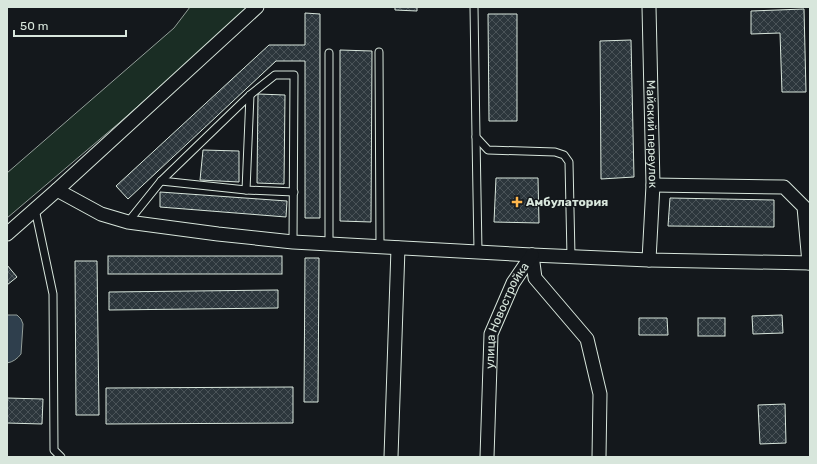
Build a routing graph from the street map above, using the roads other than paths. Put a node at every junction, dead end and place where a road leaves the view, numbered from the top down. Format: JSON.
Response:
{"nodes":[{"id":1,"x":257,"y":7,"type":"edge"},
{"id":2,"x":474,"y":7,"type":"edge"},
{"id":3,"x":649,"y":7,"type":"edge"},
{"id":4,"x":379,"y":52,"type":"dead end"},
{"id":5,"x":329,"y":53,"type":"dead end"},
{"id":6,"x":250,"y":95,"type":"junction"},
{"id":7,"x":476,"y":138,"type":"junction"},
{"id":8,"x":161,"y":181,"type":"junction"},
{"id":9,"x":653,"y":185,"type":"junction"},
{"id":10,"x":57,"y":190,"type":"junction"},
{"id":11,"x":246,"y":190,"type":"junction"},
{"id":12,"x":294,"y":192,"type":"junction"},
{"id":13,"x":35,"y":209,"type":"junction"},
{"id":14,"x":128,"y":222,"type":"junction"},
{"id":15,"x":7,"y":234,"type":"edge"},
{"id":16,"x":293,"y":242,"type":"junction"},
{"id":17,"x":329,"y":244,"type":"junction"},
{"id":18,"x":380,"y":247,"type":"junction"},
{"id":19,"x":398,"y":248,"type":"junction"},
{"id":20,"x":478,"y":251,"type":"junction"},
{"id":21,"x":532,"y":255,"type":"junction"},
{"id":22,"x":571,"y":256,"type":"junction"},
{"id":23,"x":649,"y":260,"type":"junction"},
{"id":24,"x":809,"y":263,"type":"edge"},
{"id":25,"x":61,"y":457,"type":"edge"},
{"id":26,"x":391,"y":457,"type":"edge"},
{"id":27,"x":487,"y":457,"type":"edge"},
{"id":28,"x":599,"y":457,"type":"edge"}],
"edges":[{"from":1,"to":10,"type":"street"},
{"from":2,"to":7,"type":"lane"},
{"from":3,"to":9,"type":"street","name":"Майский переулок"},
{"from":4,"to":18,"type":"lane"},
{"from":5,"to":17,"type":"lane"},
{"from":6,"to":8,"type":"lane"},
{"from":6,"to":11,"type":"lane"},
{"from":6,"to":12,"type":"lane"},
{"from":7,"to":20,"type":"lane"},
{"from":7,"to":22,"type":"lane"},
{"from":8,"to":11,"type":"lane"},
{"from":8,"to":14,"type":"lane"},
{"from":9,"to":23,"type":"street","name":"Майский переулок"},
{"from":9,"to":24,"type":"street"},
{"from":10,"to":13,"type":"street"},
{"from":10,"to":14,"type":"street"},
{"from":11,"to":12,"type":"lane"},
{"from":12,"to":16,"type":"lane"},
{"from":13,"to":15,"type":"street"},
{"from":13,"to":25,"type":"lane"},
{"from":14,"to":16,"type":"street"},
{"from":16,"to":17,"type":"street"},
{"from":17,"to":18,"type":"street"},
{"from":18,"to":19,"type":"street"},
{"from":19,"to":20,"type":"street"},
{"from":19,"to":26,"type":"street"},
{"from":20,"to":21,"type":"street"},
{"from":21,"to":22,"type":"street"},
{"from":21,"to":27,"type":"street","name":"улица Новостройка"},
{"from":21,"to":28,"type":"street","name":"улица Новостройка"},
{"from":22,"to":23,"type":"street"},
{"from":23,"to":24,"type":"street"}]}
